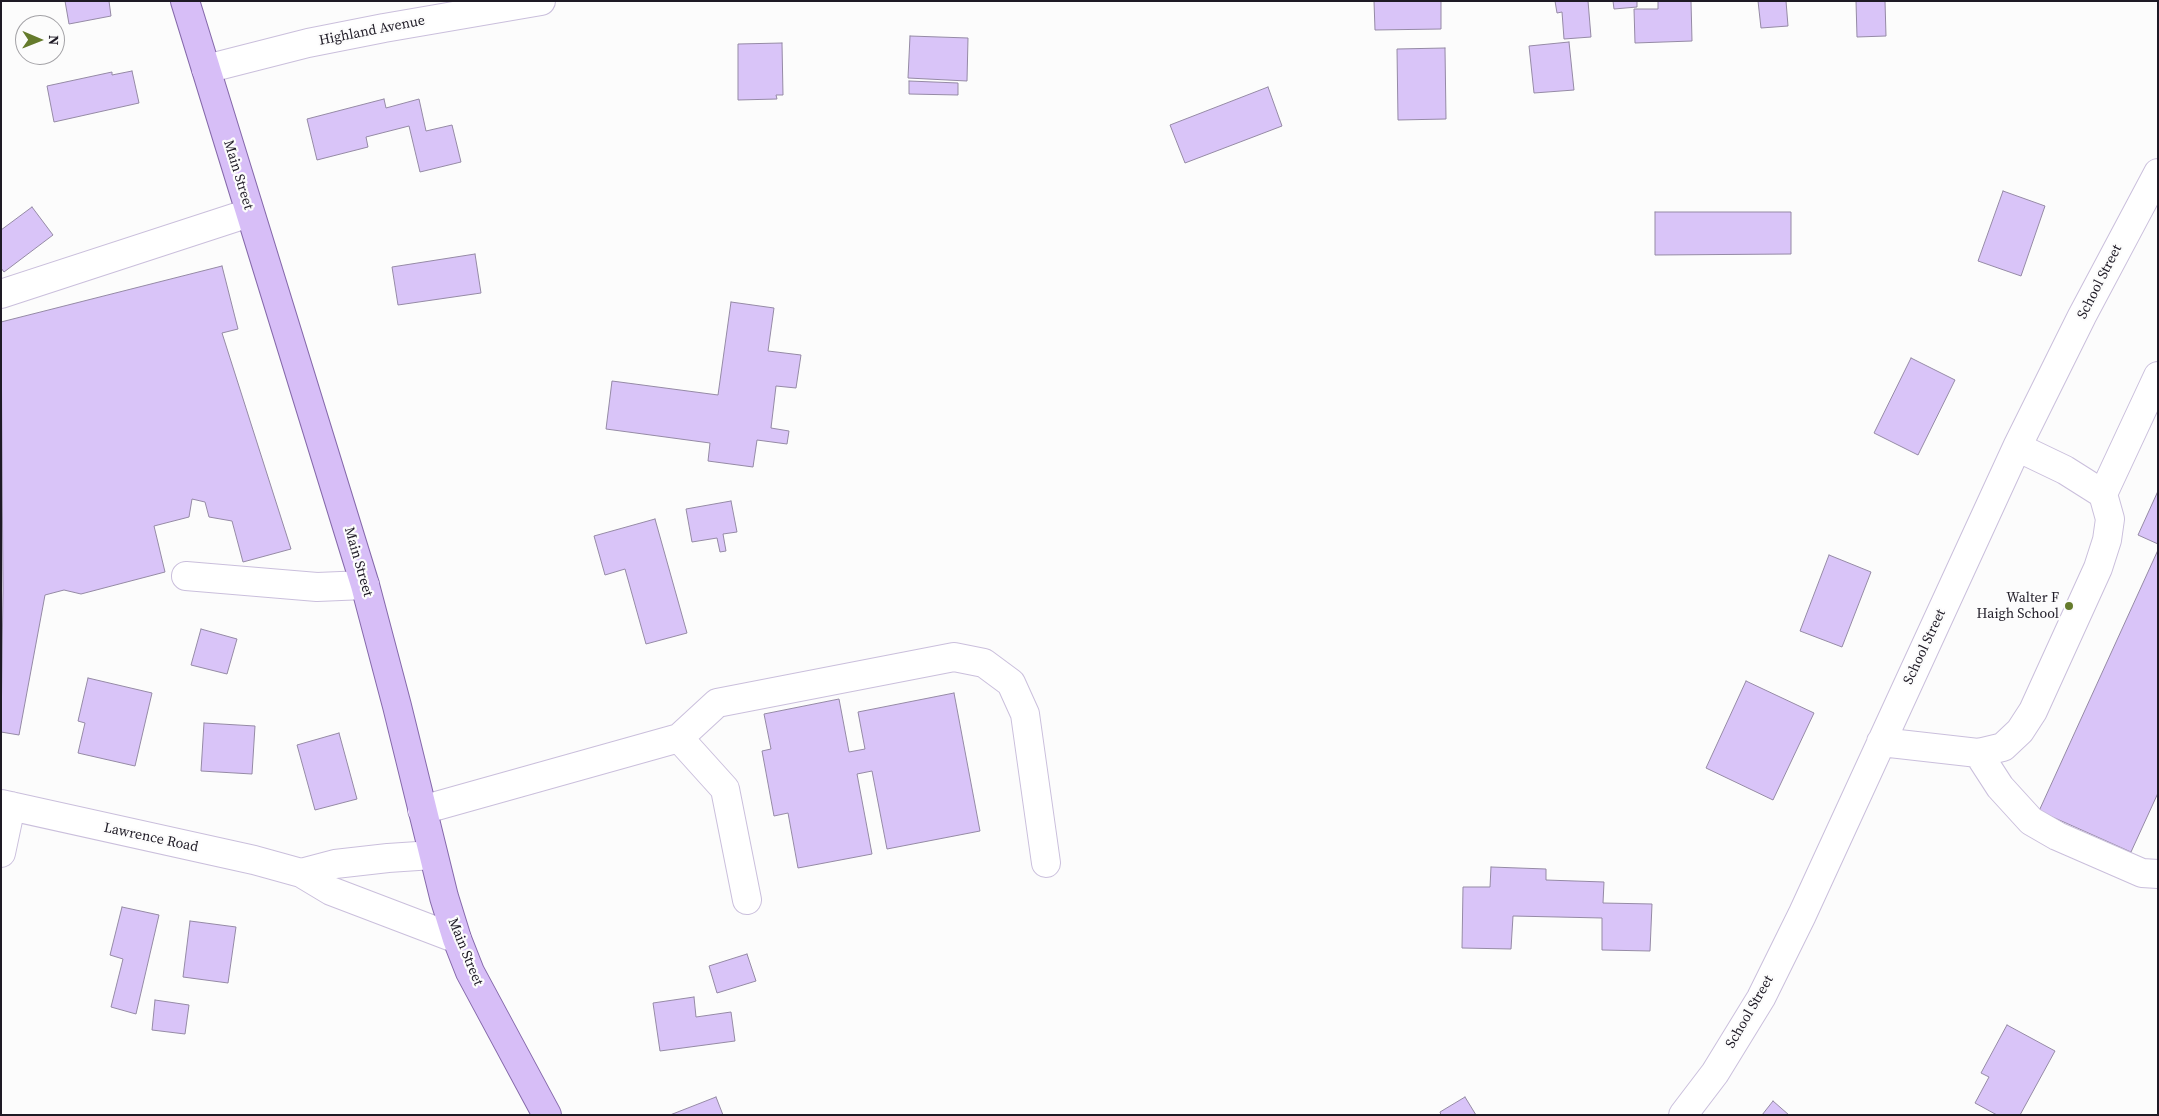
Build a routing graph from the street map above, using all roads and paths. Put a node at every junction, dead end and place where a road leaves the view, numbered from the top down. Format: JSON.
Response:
{"nodes":[{"id":1,"x":185,"y":1,"type":"edge"},
{"id":2,"x":541,"y":1,"type":"edge"},
{"id":3,"x":206,"y":69,"type":"junction"},
{"id":4,"x":2158,"y":173,"type":"edge"},
{"id":5,"x":249,"y":213,"type":"junction"},
{"id":6,"x":1,"y":294,"type":"edge"},
{"id":7,"x":2158,"y":376,"type":"edge"},
{"id":8,"x":2017,"y":447,"type":"junction"},
{"id":9,"x":2103,"y":494,"type":"junction"},
{"id":10,"x":186,"y":576,"type":"dead end"},
{"id":11,"x":364,"y":585,"type":"junction"},
{"id":12,"x":679,"y":738,"type":"junction"},
{"id":13,"x":1880,"y":742,"type":"junction"},
{"id":14,"x":1978,"y":753,"type":"junction"},
{"id":15,"x":6,"y":805,"type":"edge"},
{"id":16,"x":422,"y":810,"type":"junction"},
{"id":17,"x":1,"y":852,"type":"edge"},
{"id":18,"x":433,"y":855,"type":"junction"},
{"id":19,"x":1046,"y":862,"type":"dead end"},
{"id":20,"x":301,"y":873,"type":"junction"},
{"id":21,"x":2158,"y":874,"type":"edge"},
{"id":22,"x":747,"y":900,"type":"dead end"},
{"id":23,"x":457,"y":939,"type":"junction"},
{"id":24,"x":547,"y":1115,"type":"edge"},
{"id":25,"x":1683,"y":1115,"type":"edge"}],
"edges":[{"from":1,"to":3,"type":"main road","name":"Main Street"},
{"from":2,"to":3,"type":"street","name":"Highland Avenue"},
{"from":3,"to":5,"type":"main road","name":"Main Street"},
{"from":4,"to":8,"type":"street","name":"School Street"},
{"from":5,"to":6,"type":"street"},
{"from":5,"to":11,"type":"main road","name":"Main Street"},
{"from":7,"to":9,"type":"street"},
{"from":8,"to":9,"type":"street"},
{"from":8,"to":13,"type":"street","name":"School Street"},
{"from":9,"to":14,"type":"street"},
{"from":10,"to":11,"type":"street"},
{"from":11,"to":16,"type":"main road","name":"Main Street"},
{"from":12,"to":16,"type":"street"},
{"from":12,"to":19,"type":"street"},
{"from":12,"to":22,"type":"street"},
{"from":13,"to":14,"type":"street"},
{"from":13,"to":25,"type":"street","name":"School Street"},
{"from":14,"to":21,"type":"street"},
{"from":15,"to":17,"type":"street"},
{"from":15,"to":20,"type":"street","name":"Lawrence Road"},
{"from":16,"to":18,"type":"main road","name":"Main Street"},
{"from":18,"to":20,"type":"street"},
{"from":18,"to":23,"type":"main road","name":"Main Street"},
{"from":20,"to":23,"type":"street","name":"Lawrence Road"},
{"from":23,"to":24,"type":"main road","name":"Main Street"}]}
